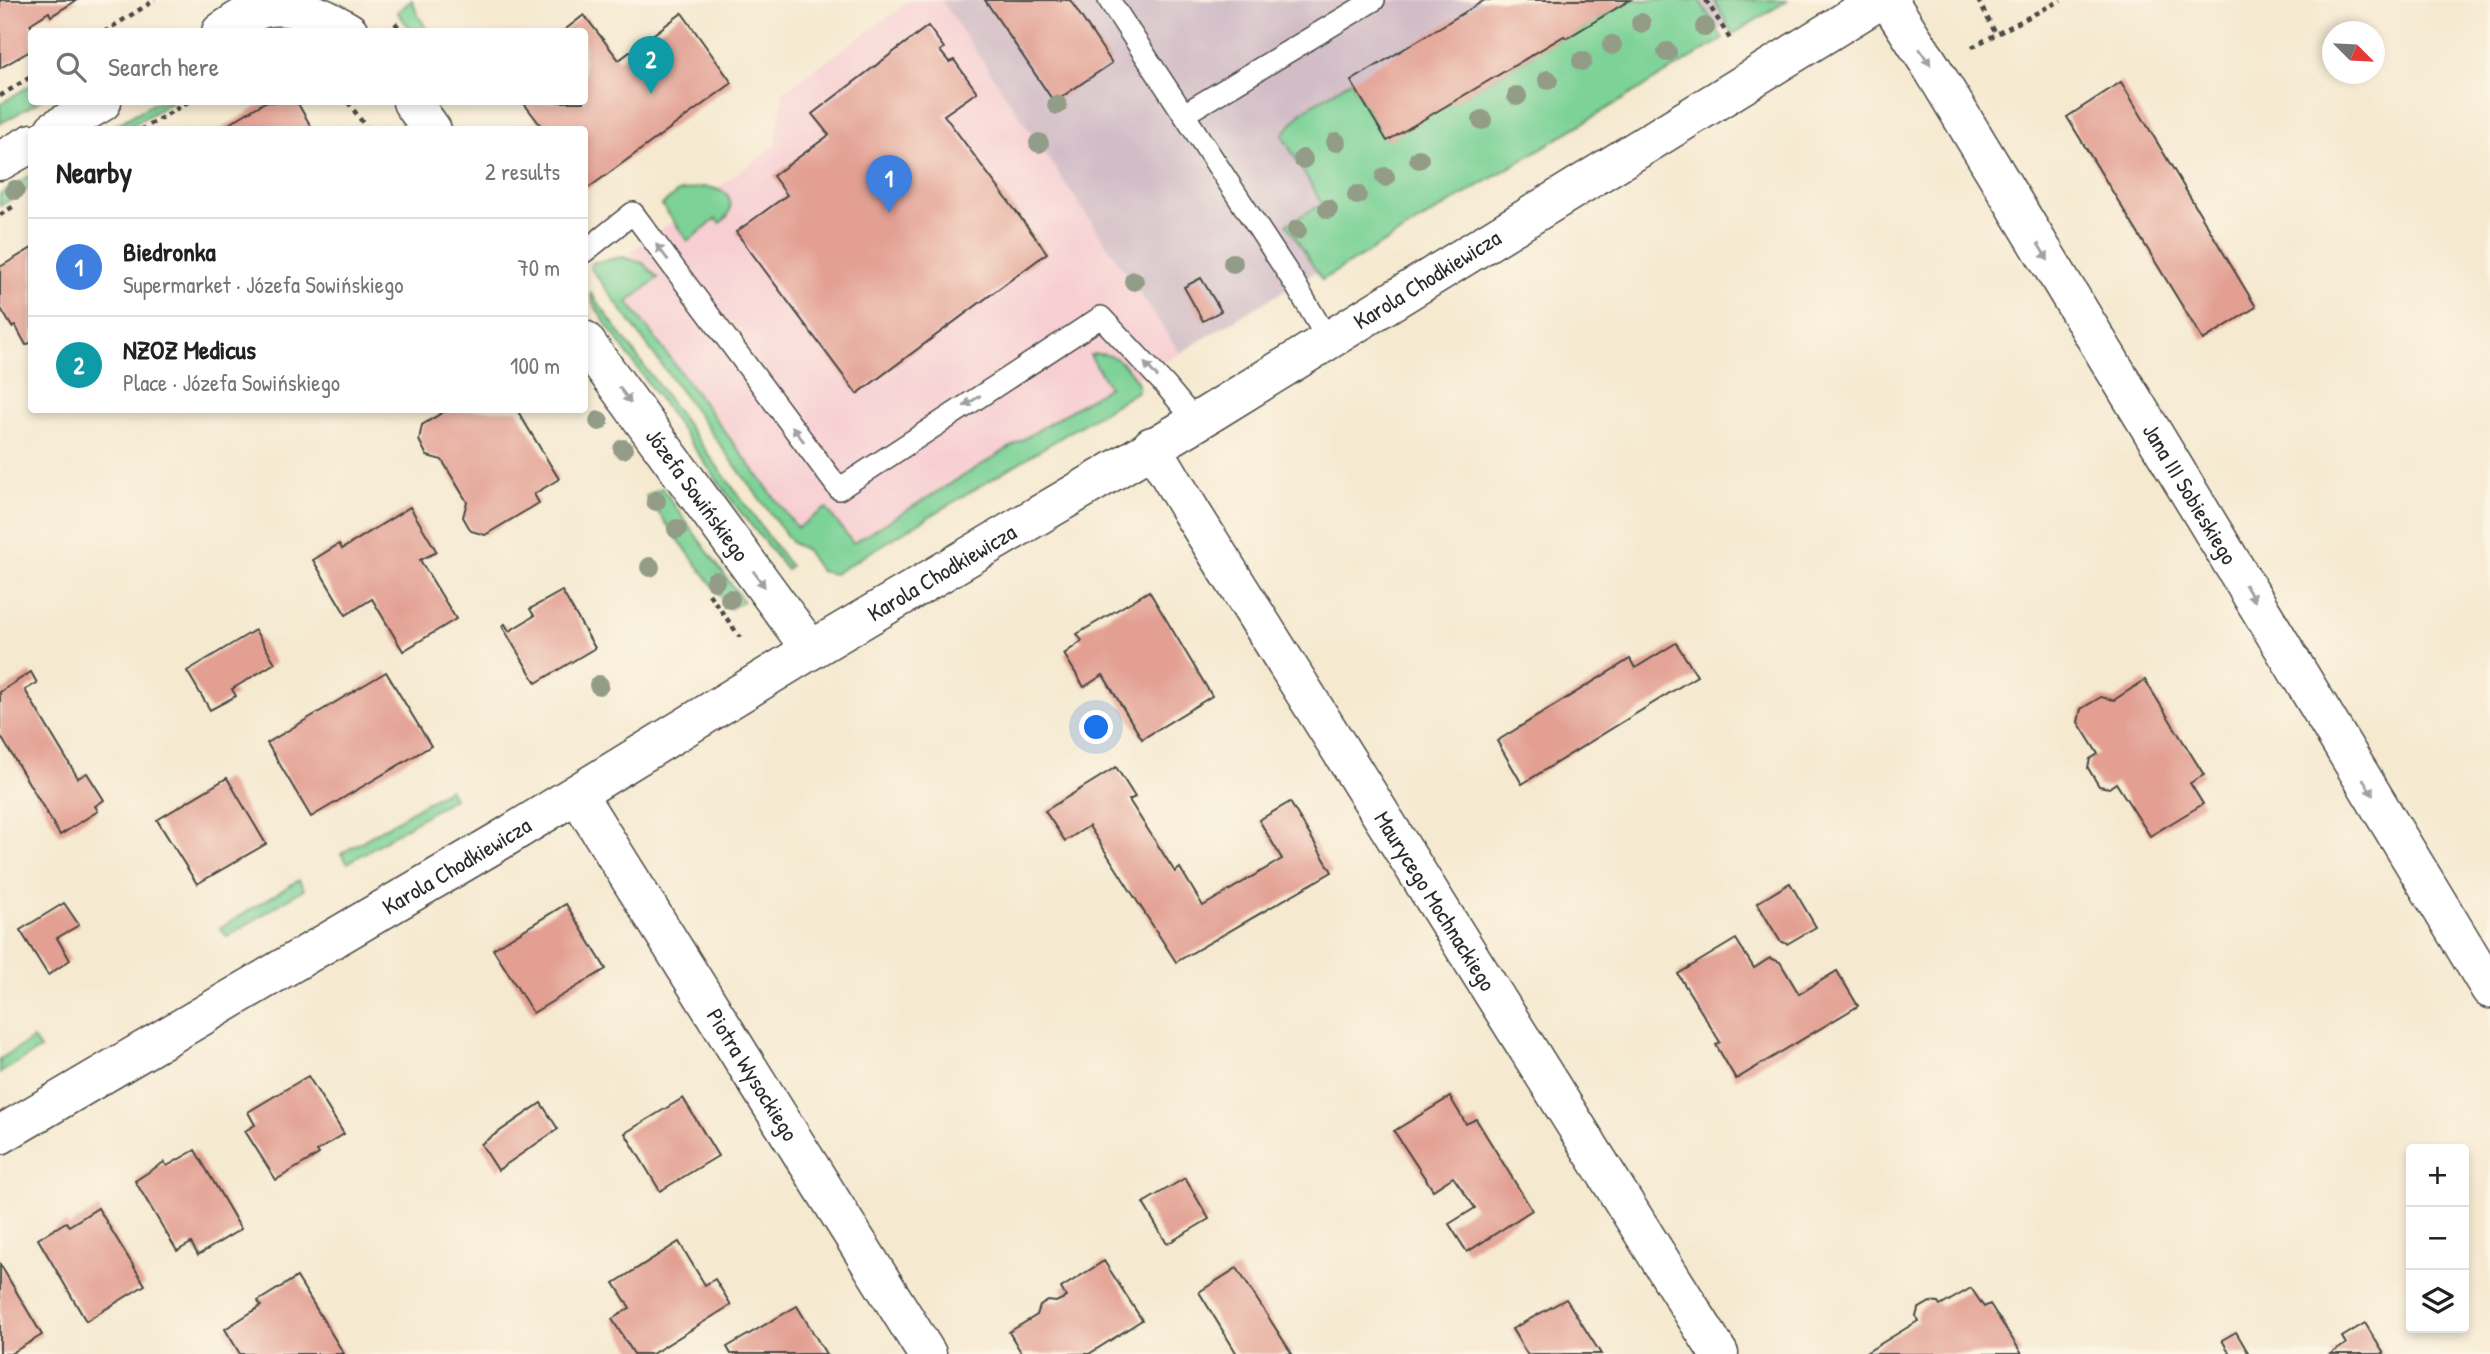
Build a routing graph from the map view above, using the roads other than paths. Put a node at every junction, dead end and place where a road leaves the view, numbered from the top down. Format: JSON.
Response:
{"nodes":[{"id":1,"x":1109,"y":0,"type":"edge"},
{"id":2,"x":1374,"y":0,"type":"edge"},
{"id":3,"x":1880,"y":0,"type":"edge"},
{"id":4,"x":1888,"y":0,"type":"edge"},
{"id":5,"x":228,"y":28,"type":"edge"},
{"id":6,"x":342,"y":28,"type":"edge"},
{"id":7,"x":97,"y":105,"type":"edge"},
{"id":8,"x":414,"y":105,"type":"edge"},
{"id":9,"x":1184,"y":114,"type":"junction"},
{"id":10,"x":61,"y":126,"type":"edge"},
{"id":11,"x":429,"y":126,"type":"edge"},
{"id":12,"x":28,"y":145,"type":"edge"},
{"id":13,"x":0,"y":161,"type":"edge"},
{"id":14,"x":588,"y":249,"type":"edge"},
{"id":15,"x":1328,"y":340,"type":"junction"},
{"id":16,"x":588,"y":345,"type":"edge"},
{"id":17,"x":1196,"y":422,"type":"junction"},
{"id":18,"x":1152,"y":446,"type":"junction"},
{"id":19,"x":811,"y":650,"type":"junction"},
{"id":20,"x":577,"y":794,"type":"junction"},
{"id":21,"x":2490,"y":989,"type":"edge"},
{"id":22,"x":0,"y":1135,"type":"edge"},
{"id":23,"x":927,"y":1354,"type":"edge"},
{"id":24,"x":1719,"y":1354,"type":"edge"}],
"edges":[{"from":1,"to":9,"type":"lane"},
{"from":2,"to":9,"type":"lane"},
{"from":3,"to":15,"type":"street","name":"Karola Chodkiewicza"},
{"from":4,"to":21,"type":"street","name":"Jana III Sobieskiego","one_way":true},
{"from":5,"to":6,"type":"street"},
{"from":7,"to":10,"type":"street"},
{"from":8,"to":11,"type":"street"},
{"from":9,"to":15,"type":"lane"},
{"from":12,"to":13,"type":"street"},
{"from":17,"to":14,"type":"lane","one_way":true},
{"from":15,"to":17,"type":"street","name":"Karola Chodkiewicza"},
{"from":16,"to":19,"type":"street","name":"Józefa Sowińskiego","one_way":true},
{"from":17,"to":18,"type":"street","name":"Karola Chodkiewicza"},
{"from":18,"to":19,"type":"street","name":"Karola Chodkiewicza"},
{"from":18,"to":24,"type":"street","name":"Maurycego Mochnackiego"},
{"from":19,"to":20,"type":"street","name":"Karola Chodkiewicza"},
{"from":20,"to":22,"type":"street","name":"Karola Chodkiewicza"},
{"from":20,"to":23,"type":"street","name":"Piotra Wysockiego"}]}
